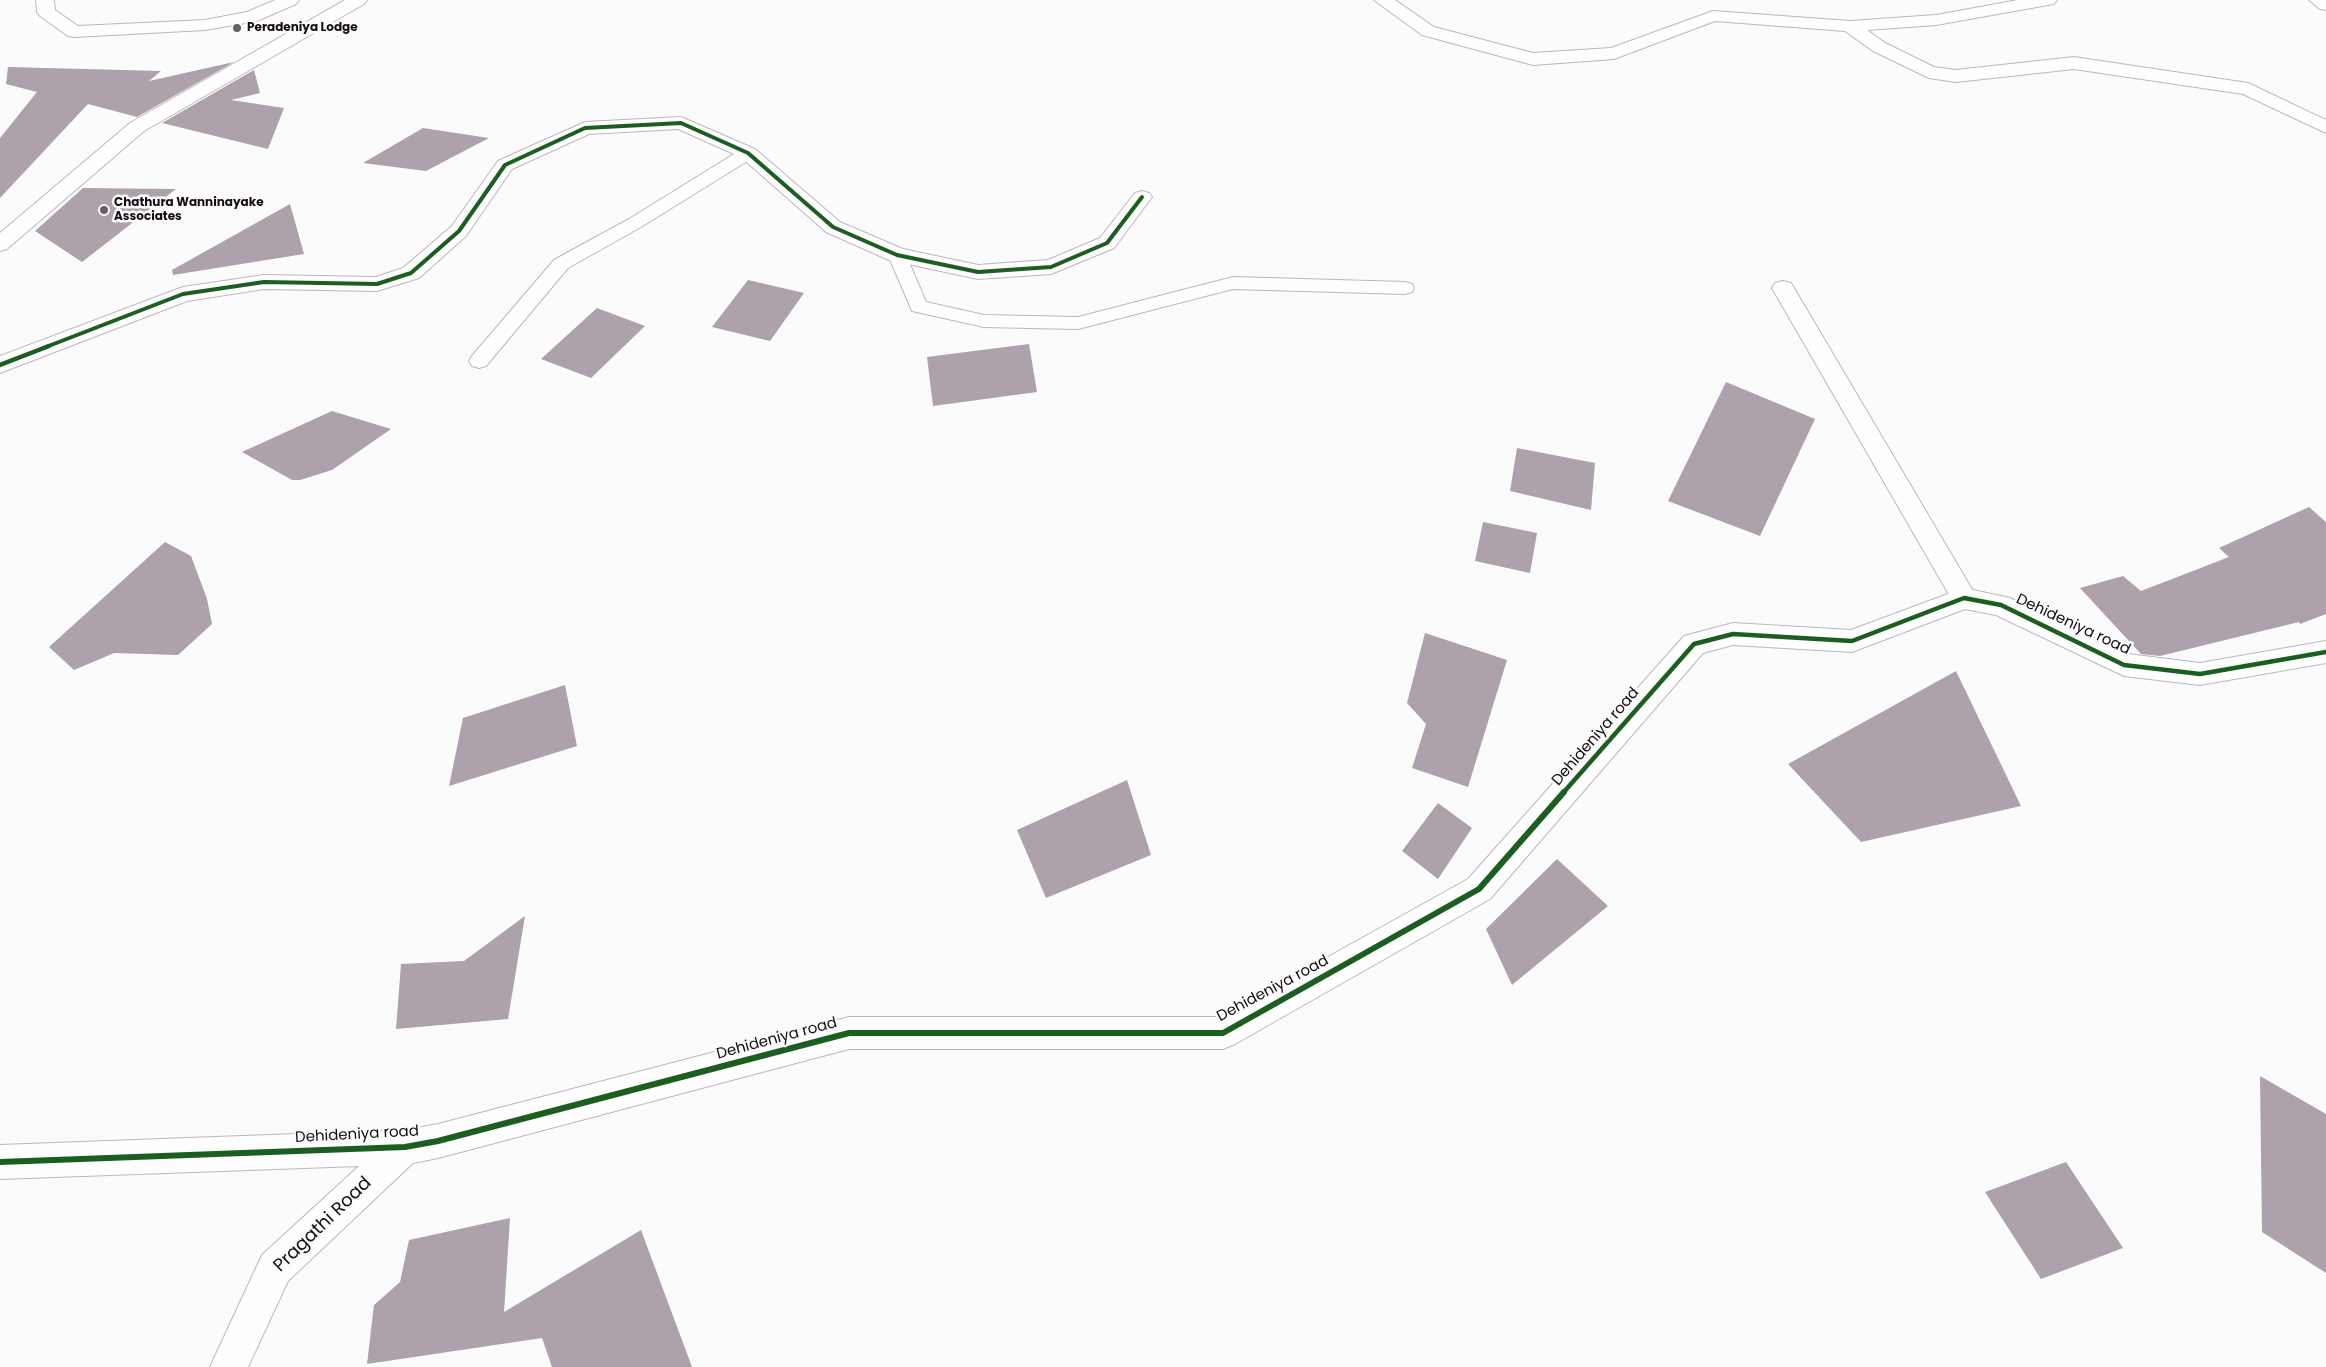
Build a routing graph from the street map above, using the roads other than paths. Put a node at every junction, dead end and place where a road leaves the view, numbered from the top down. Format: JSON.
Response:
{"nodes":[{"id":1,"x":45,"y":0,"type":"edge"},
{"id":2,"x":290,"y":0,"type":"edge"},
{"id":3,"x":358,"y":0,"type":"edge"},
{"id":4,"x":1383,"y":0,"type":"edge"},
{"id":5,"x":2048,"y":0,"type":"edge"},
{"id":6,"x":2318,"y":0,"type":"edge"},
{"id":7,"x":2326,"y":5,"type":"edge"},
{"id":8,"x":1850,"y":26,"type":"junction"},
{"id":9,"x":2326,"y":127,"type":"edge"},
{"id":10,"x":748,"y":153,"type":"junction"},
{"id":11,"x":1142,"y":197,"type":"dead end"},
{"id":12,"x":0,"y":244,"type":"edge"},
{"id":13,"x":897,"y":256,"type":"junction"},
{"id":14,"x":1405,"y":288,"type":"dead end"},
{"id":15,"x":1783,"y":288,"type":"dead end"},
{"id":16,"x":479,"y":361,"type":"dead end"},
{"id":17,"x":0,"y":365,"type":"edge"},
{"id":18,"x":1964,"y":598,"type":"junction"},
{"id":19,"x":2326,"y":652,"type":"edge"},
{"id":20,"x":405,"y":1147,"type":"junction"},
{"id":21,"x":0,"y":1162,"type":"edge"},
{"id":22,"x":228,"y":1367,"type":"edge"}],
"edges":[{"from":1,"to":2,"type":"street"},
{"from":3,"to":12,"type":"street"},
{"from":4,"to":8,"type":"street"},
{"from":5,"to":8,"type":"street"},
{"from":6,"to":7,"type":"street"},
{"from":8,"to":9,"type":"street"},
{"from":10,"to":13,"type":"street"},
{"from":10,"to":16,"type":"lane"},
{"from":10,"to":17,"type":"street"},
{"from":11,"to":13,"type":"street"},
{"from":13,"to":14,"type":"lane"},
{"from":15,"to":18,"type":"street"},
{"from":18,"to":19,"type":"street","name":"Dehideniya road"},
{"from":18,"to":20,"type":"street","name":"Dehideniya road"},
{"from":20,"to":21,"type":"street","name":"Dehideniya road"},
{"from":20,"to":22,"type":"street","name":"Pragathi Road"}]}
